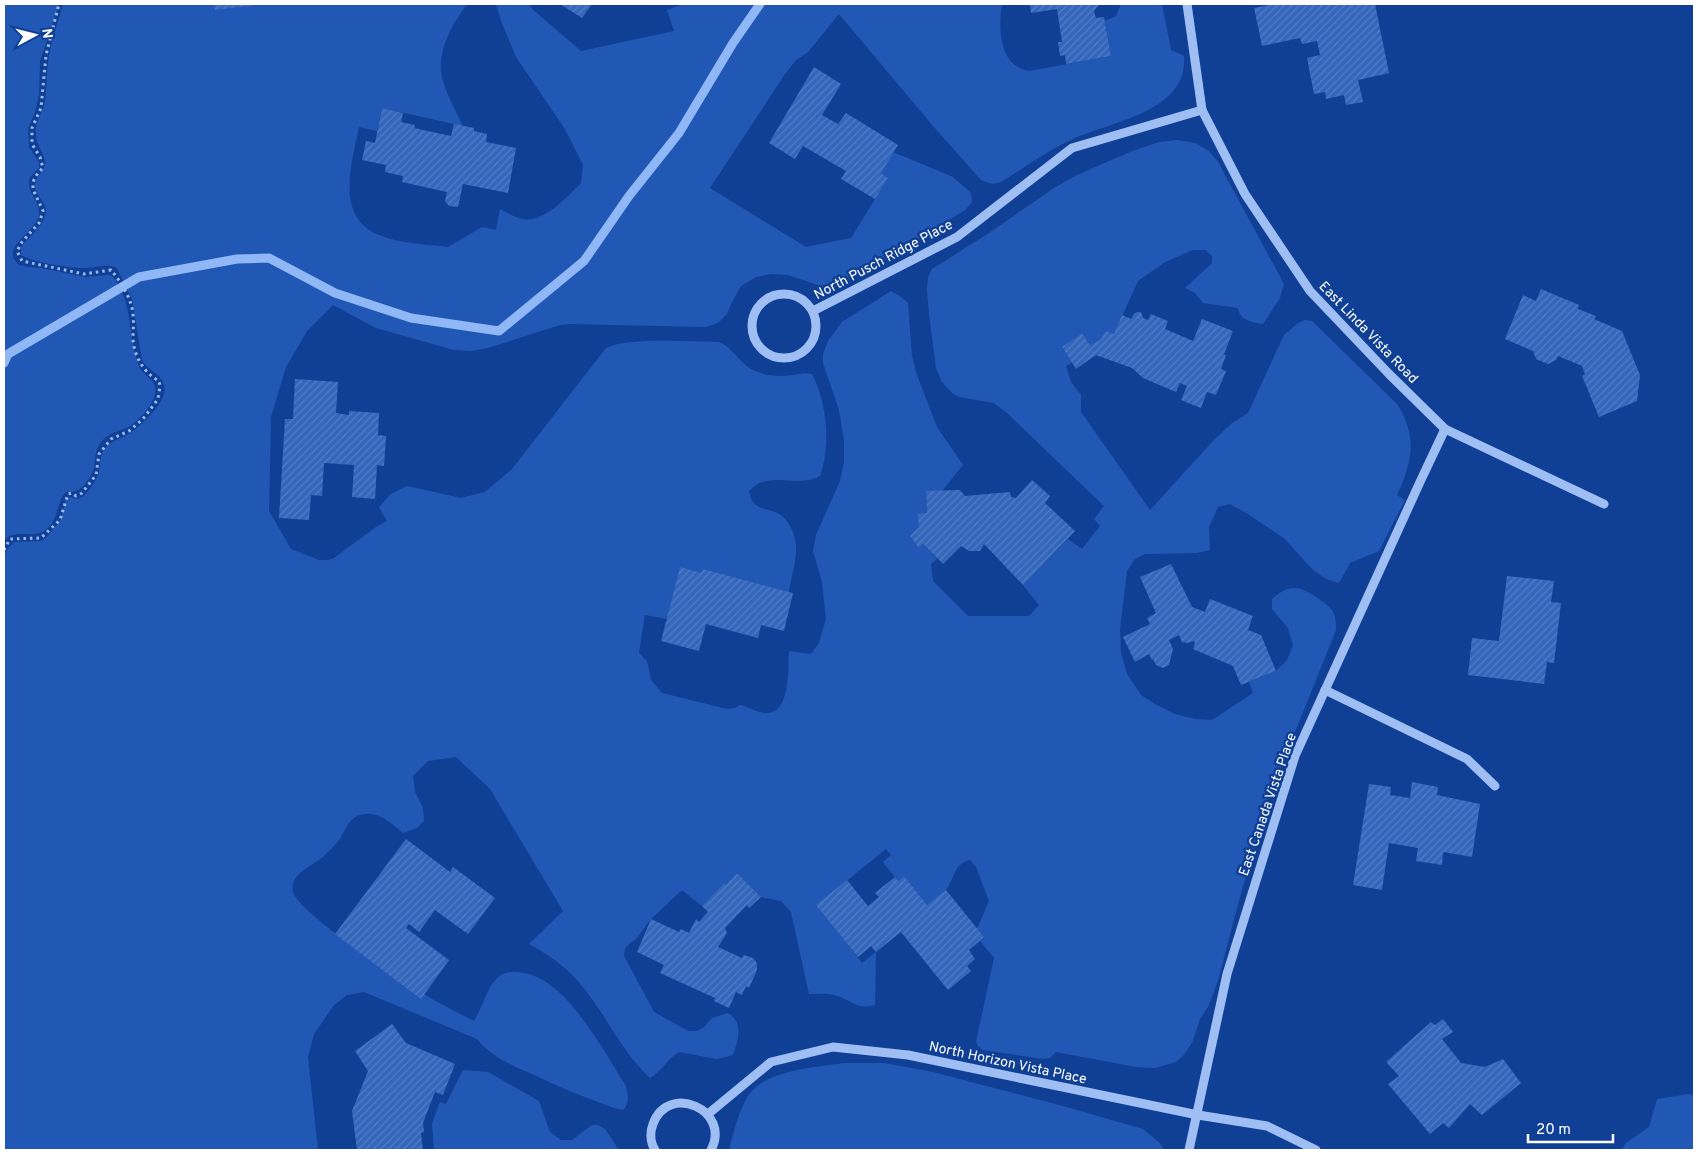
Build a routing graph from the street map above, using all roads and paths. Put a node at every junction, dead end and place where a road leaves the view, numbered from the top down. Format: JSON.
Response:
{"nodes":[{"id":1,"x":59,"y":4,"type":"edge"},
{"id":2,"x":1187,"y":4,"type":"edge"},
{"id":3,"x":1202,"y":110,"type":"junction"},
{"id":4,"x":813,"y":311,"type":"junction"},
{"id":5,"x":1446,"y":429,"type":"junction"},
{"id":6,"x":1604,"y":504,"type":"dead end"},
{"id":7,"x":4,"y":550,"type":"edge"},
{"id":8,"x":1326,"y":690,"type":"junction"},
{"id":9,"x":1495,"y":786,"type":"dead end"},
{"id":10,"x":708,"y":1114,"type":"junction"},
{"id":11,"x":1198,"y":1114,"type":"junction"},
{"id":12,"x":655,"y":1150,"type":"edge"},
{"id":13,"x":711,"y":1150,"type":"edge"},
{"id":14,"x":1189,"y":1150,"type":"edge"},
{"id":15,"x":1316,"y":1150,"type":"edge"}],
"edges":[{"from":1,"to":7,"type":"path"},
{"from":2,"to":3,"type":"street","name":"East Linda Vista Road"},
{"from":3,"to":4,"type":"street","name":"North Pusch Ridge Place"},
{"from":3,"to":5,"type":"street","name":"East Linda Vista Road"},
{"from":4,"to":4,"type":"street","name":"North Pusch Ridge Place"},
{"from":5,"to":6,"type":"street","name":"East Linda Vista Road"},
{"from":5,"to":8,"type":"street","name":"East Canada Vista Place"},
{"from":8,"to":9,"type":"street"},
{"from":8,"to":11,"type":"street","name":"East Canada Vista Place"},
{"from":10,"to":11,"type":"street","name":"North Horizon Vista Place"},
{"from":10,"to":12,"type":"street"},
{"from":10,"to":13,"type":"street"},
{"from":11,"to":14,"type":"street","name":"East Canada Vista Place"},
{"from":11,"to":15,"type":"street","name":"North Horizon Vista Place"}]}
